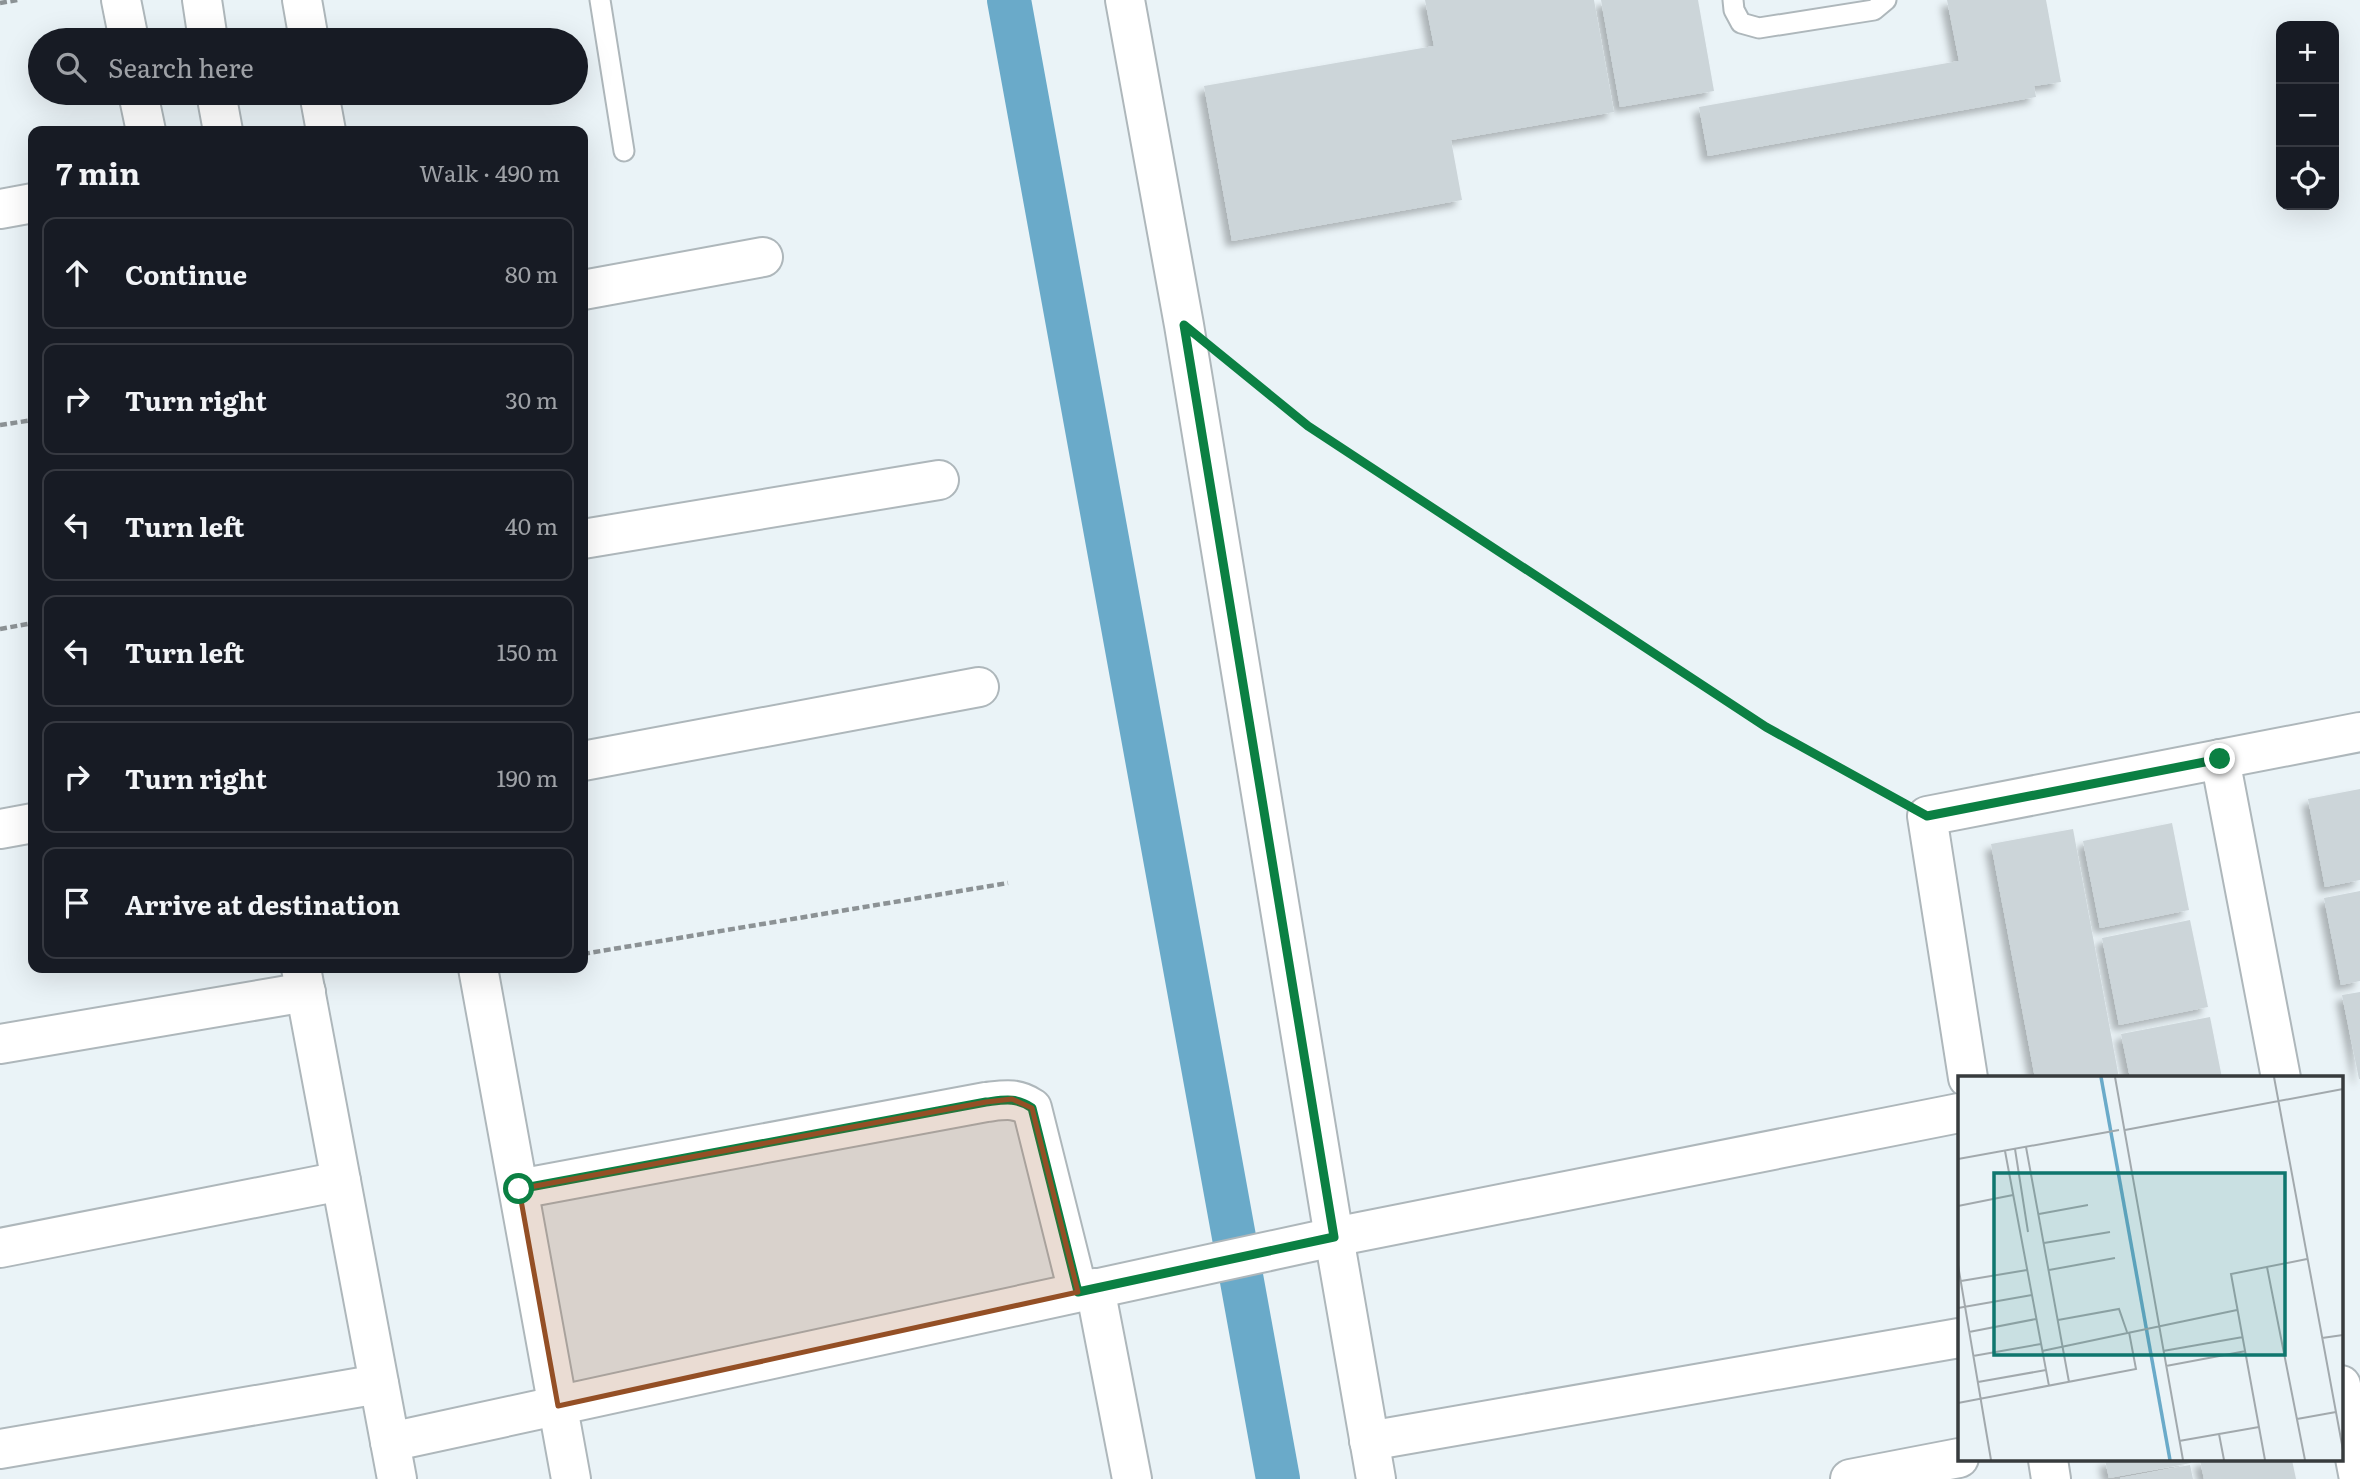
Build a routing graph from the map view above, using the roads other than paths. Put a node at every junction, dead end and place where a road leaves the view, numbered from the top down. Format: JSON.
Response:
{"nodes":[{"id":1,"x":121,"y":0,"type":"edge"},
{"id":2,"x":202,"y":0,"type":"edge"},
{"id":3,"x":302,"y":0,"type":"edge"},
{"id":4,"x":600,"y":0,"type":"edge"},
{"id":5,"x":1125,"y":0,"type":"edge"},
{"id":6,"x":1732,"y":0,"type":"edge"},
{"id":7,"x":1886,"y":0,"type":"edge"},
{"id":8,"x":127,"y":28,"type":"edge"},
{"id":9,"x":206,"y":28,"type":"edge"},
{"id":10,"x":307,"y":28,"type":"edge"},
{"id":11,"x":141,"y":105,"type":"edge"},
{"id":12,"x":218,"y":105,"type":"edge"},
{"id":13,"x":321,"y":105,"type":"edge"},
{"id":14,"x":145,"y":126,"type":"edge"},
{"id":15,"x":222,"y":126,"type":"edge"},
{"id":16,"x":325,"y":126,"type":"edge"},
{"id":17,"x":624,"y":151,"type":"dead end"},
{"id":18,"x":28,"y":204,"type":"edge"},
{"id":19,"x":0,"y":209,"type":"edge"},
{"id":20,"x":763,"y":257,"type":"dead end"},
{"id":21,"x":588,"y":289,"type":"edge"},
{"id":22,"x":939,"y":480,"type":"dead end"},
{"id":23,"x":588,"y":538,"type":"edge"},
{"id":24,"x":979,"y":687,"type":"dead end"},
{"id":25,"x":2360,"y":732,"type":"edge"},
{"id":26,"x":2220,"y":759,"type":"junction"},
{"id":27,"x":588,"y":760,"type":"edge"},
{"id":28,"x":28,"y":824,"type":"edge"},
{"id":29,"x":0,"y":829,"type":"edge"},
{"id":30,"x":479,"y":973,"type":"edge"},
{"id":31,"x":304,"y":980,"type":"edge"},
{"id":32,"x":0,"y":1044,"type":"edge"},
{"id":33,"x":1968,"y":1076,"type":"edge"},
{"id":34,"x":2281,"y":1076,"type":"edge"},
{"id":35,"x":1958,"y":1113,"type":"edge"},
{"id":36,"x":341,"y":1181,"type":"junction"},
{"id":37,"x":519,"y":1189,"type":"junction"},
{"id":38,"x":1334,"y":1237,"type":"junction"},
{"id":39,"x":0,"y":1248,"type":"edge"},
{"id":40,"x":1086,"y":1290,"type":"junction"},
{"id":41,"x":1958,"y":1338,"type":"edge"},
{"id":42,"x":379,"y":1384,"type":"junction"},
{"id":43,"x":2342,"y":1390,"type":"edge"},
{"id":44,"x":558,"y":1406,"type":"junction"},
{"id":45,"x":1369,"y":1441,"type":"junction"},
{"id":46,"x":0,"y":1449,"type":"edge"},
{"id":47,"x":1958,"y":1458,"type":"edge"},
{"id":48,"x":393,"y":1461,"type":"edge"},
{"id":49,"x":571,"y":1479,"type":"edge"},
{"id":50,"x":1132,"y":1479,"type":"edge"},
{"id":51,"x":1376,"y":1479,"type":"edge"},
{"id":52,"x":1850,"y":1479,"type":"edge"},
{"id":53,"x":2359,"y":1479,"type":"edge"}],
"edges":[{"from":1,"to":8,"type":"street"},
{"from":2,"to":9,"type":"street"},
{"from":3,"to":10,"type":"street"},
{"from":4,"to":17,"type":"lane"},
{"from":5,"to":38,"type":"street"},
{"from":6,"to":7,"type":"lane"},
{"from":11,"to":14,"type":"street"},
{"from":12,"to":15,"type":"street"},
{"from":13,"to":16,"type":"street"},
{"from":18,"to":19,"type":"street"},
{"from":20,"to":21,"type":"street"},
{"from":22,"to":23,"type":"street"},
{"from":24,"to":27,"type":"street"},
{"from":25,"to":26,"type":"street"},
{"from":26,"to":33,"type":"street"},
{"from":26,"to":34,"type":"street"},
{"from":28,"to":29,"type":"street"},
{"from":30,"to":37,"type":"street"},
{"from":31,"to":32,"type":"street"},
{"from":31,"to":36,"type":"street"},
{"from":35,"to":38,"type":"street"},
{"from":36,"to":39,"type":"street"},
{"from":36,"to":42,"type":"street"},
{"from":37,"to":40,"type":"street"},
{"from":37,"to":44,"type":"street"},
{"from":38,"to":40,"type":"street"},
{"from":38,"to":45,"type":"street"},
{"from":40,"to":44,"type":"street"},
{"from":40,"to":50,"type":"street"},
{"from":41,"to":45,"type":"street"},
{"from":42,"to":46,"type":"street"},
{"from":42,"to":48,"type":"street"},
{"from":43,"to":53,"type":"street"},
{"from":44,"to":48,"type":"street"},
{"from":44,"to":49,"type":"street"},
{"from":45,"to":51,"type":"street"},
{"from":47,"to":52,"type":"street"}]}
